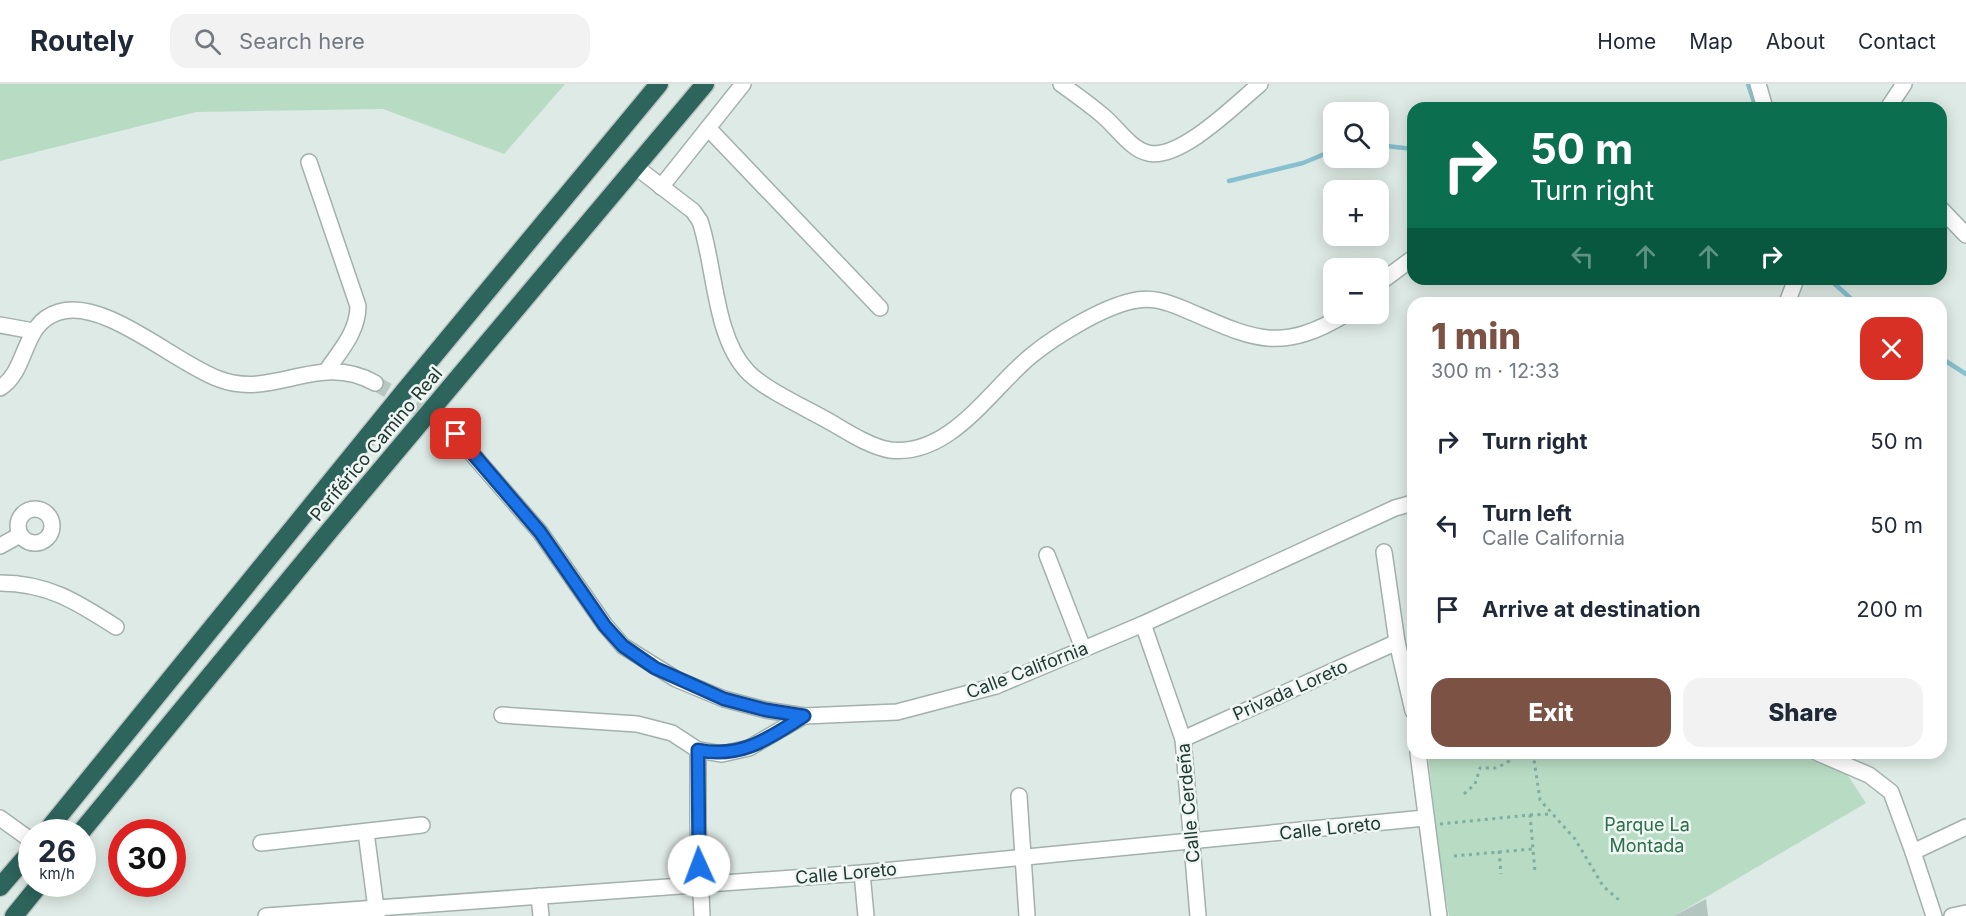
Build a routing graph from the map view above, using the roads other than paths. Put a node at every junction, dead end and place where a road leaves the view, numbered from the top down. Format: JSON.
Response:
{"nodes":[{"id":1,"x":659,"y":84,"type":"edge"},
{"id":2,"x":705,"y":84,"type":"edge"},
{"id":3,"x":744,"y":84,"type":"edge"},
{"id":4,"x":1061,"y":84,"type":"edge"},
{"id":5,"x":1260,"y":84,"type":"edge"},
{"id":6,"x":1758,"y":84,"type":"edge"},
{"id":7,"x":1904,"y":84,"type":"edge"},
{"id":8,"x":1763,"y":102,"type":"edge"},
{"id":9,"x":1892,"y":102,"type":"edge"},
{"id":10,"x":708,"y":128,"type":"junction"},
{"id":11,"x":309,"y":162,"type":"dead end"},
{"id":12,"x":636,"y":166,"type":"junction"},
{"id":13,"x":661,"y":187,"type":"junction"},
{"id":14,"x":1947,"y":216,"type":"edge"},
{"id":15,"x":1966,"y":236,"type":"edge"},
{"id":16,"x":1407,"y":262,"type":"edge"},
{"id":17,"x":1389,"y":276,"type":"edge"},
{"id":18,"x":880,"y":308,"type":"dead end"},
{"id":19,"x":1327,"y":324,"type":"edge"},
{"id":20,"x":0,"y":325,"type":"edge"},
{"id":21,"x":33,"y":331,"type":"junction"},
{"id":22,"x":327,"y":370,"type":"junction"},
{"id":23,"x":375,"y":383,"type":"tunnel mouth"},
{"id":24,"x":0,"y":388,"type":"edge"},
{"id":25,"x":447,"y":425,"type":"tunnel mouth"},
{"id":26,"x":1407,"y":505,"type":"edge"},
{"id":27,"x":20,"y":535,"type":"dead end"},
{"id":28,"x":0,"y":546,"type":"edge"},
{"id":29,"x":1384,"y":552,"type":"dead end"},
{"id":30,"x":1047,"y":555,"type":"dead end"},
{"id":31,"x":0,"y":583,"type":"edge"},
{"id":32,"x":1143,"y":624,"type":"junction"},
{"id":33,"x":116,"y":627,"type":"dead end"},
{"id":34,"x":1397,"y":642,"type":"junction"},
{"id":35,"x":1083,"y":648,"type":"junction"},
{"id":36,"x":1407,"y":677,"type":"edge"},
{"id":37,"x":502,"y":715,"type":"dead end"},
{"id":38,"x":804,"y":716,"type":"junction"},
{"id":39,"x":1183,"y":739,"type":"junction"},
{"id":40,"x":698,"y":750,"type":"junction"},
{"id":41,"x":1419,"y":759,"type":"edge"},
{"id":42,"x":1832,"y":759,"type":"edge"},
{"id":43,"x":1019,"y":796,"type":"dead end"},
{"id":44,"x":0,"y":818,"type":"edge"},
{"id":45,"x":57,"y":819,"type":"edge"},
{"id":46,"x":92,"y":819,"type":"edge"},
{"id":47,"x":1426,"y":822,"type":"junction"},
{"id":48,"x":422,"y":825,"type":"dead end"},
{"id":49,"x":1966,"y":827,"type":"edge"},
{"id":50,"x":18,"y":832,"type":"edge"},
{"id":51,"x":366,"y":832,"type":"junction"},
{"id":52,"x":1192,"y":842,"type":"junction"},
{"id":53,"x":261,"y":843,"type":"dead end"},
{"id":54,"x":1913,"y":852,"type":"junction"},
{"id":55,"x":1022,"y":857,"type":"junction"},
{"id":56,"x":18,"y":866,"type":"edge"},
{"id":57,"x":861,"y":873,"type":"junction"},
{"id":58,"x":700,"y":886,"type":"junction"},
{"id":59,"x":0,"y":887,"type":"edge"},
{"id":60,"x":539,"y":896,"type":"junction"},
{"id":61,"x":29,"y":897,"type":"edge"},
{"id":62,"x":376,"y":912,"type":"edge"},
{"id":63,"x":1966,"y":913,"type":"edge"},
{"id":64,"x":14,"y":916,"type":"edge"},
{"id":65,"x":266,"y":916,"type":"edge"},
{"id":66,"x":541,"y":916,"type":"edge"},
{"id":67,"x":702,"y":916,"type":"edge"},
{"id":68,"x":866,"y":916,"type":"edge"},
{"id":69,"x":1027,"y":916,"type":"edge"},
{"id":70,"x":1198,"y":916,"type":"edge"},
{"id":71,"x":1439,"y":916,"type":"edge"},
{"id":72,"x":1934,"y":916,"type":"edge"},
{"id":73,"x":1952,"y":916,"type":"edge"}],
"edges":[{"from":1,"to":45,"type":"highway","name":"Periférico Camino Real"},
{"from":2,"to":12,"type":"highway","name":"Periférico Camino Real"},
{"from":3,"to":10,"type":"street"},
{"from":4,"to":5,"type":"street"},
{"from":6,"to":8,"type":"street"},
{"from":7,"to":9,"type":"street"},
{"from":10,"to":13,"type":"street"},
{"from":10,"to":18,"type":"street"},
{"from":11,"to":22,"type":"street"},
{"from":12,"to":13,"type":"street"},
{"from":12,"to":46,"type":"highway","name":"Periférico Camino Real"},
{"from":13,"to":19,"type":"street"},
{"from":14,"to":15,"type":"street"},
{"from":16,"to":17,"type":"street"},
{"from":20,"to":21,"type":"street"},
{"from":21,"to":22,"type":"street"},
{"from":21,"to":24,"type":"street"},
{"from":22,"to":23,"type":"street"},
{"from":25,"to":38,"type":"street","name":"Calle California"},
{"from":26,"to":32,"type":"street","name":"Calle California"},
{"from":27,"to":28,"type":"street"},
{"from":29,"to":34,"type":"street"},
{"from":30,"to":35,"type":"street"},
{"from":31,"to":33,"type":"street"},
{"from":32,"to":35,"type":"street","name":"Calle California"},
{"from":32,"to":39,"type":"street","name":"Calle Cerdeña"},
{"from":34,"to":36,"type":"street"},
{"from":34,"to":39,"type":"street","name":"Privada Loreto"},
{"from":35,"to":38,"type":"street","name":"Calle California"},
{"from":37,"to":40,"type":"street"},
{"from":38,"to":40,"type":"street"},
{"from":39,"to":52,"type":"street","name":"Calle Cerdeña"},
{"from":40,"to":58,"type":"street"},
{"from":41,"to":47,"type":"street"},
{"from":42,"to":54,"type":"street"},
{"from":43,"to":55,"type":"street"},
{"from":44,"to":50,"type":"street"},
{"from":47,"to":52,"type":"street","name":"Calle Loreto"},
{"from":47,"to":71,"type":"street"},
{"from":48,"to":51,"type":"street"},
{"from":49,"to":54,"type":"street"},
{"from":51,"to":53,"type":"street"},
{"from":51,"to":62,"type":"street"},
{"from":52,"to":55,"type":"street","name":"Calle Loreto"},
{"from":52,"to":70,"type":"street","name":"Calle Cerdeña"},
{"from":54,"to":72,"type":"street"},
{"from":55,"to":57,"type":"street","name":"Calle Loreto"},
{"from":55,"to":69,"type":"street"},
{"from":56,"to":59,"type":"highway"},
{"from":57,"to":58,"type":"street","name":"Calle Loreto"},
{"from":57,"to":68,"type":"street"},
{"from":58,"to":60,"type":"street","name":"Calle Loreto"},
{"from":58,"to":67,"type":"street"},
{"from":60,"to":62,"type":"street","name":"Calle Loreto"},
{"from":60,"to":66,"type":"street"},
{"from":61,"to":64,"type":"highway"},
{"from":62,"to":65,"type":"street","name":"Calle Loreto"},
{"from":63,"to":73,"type":"street"}]}
